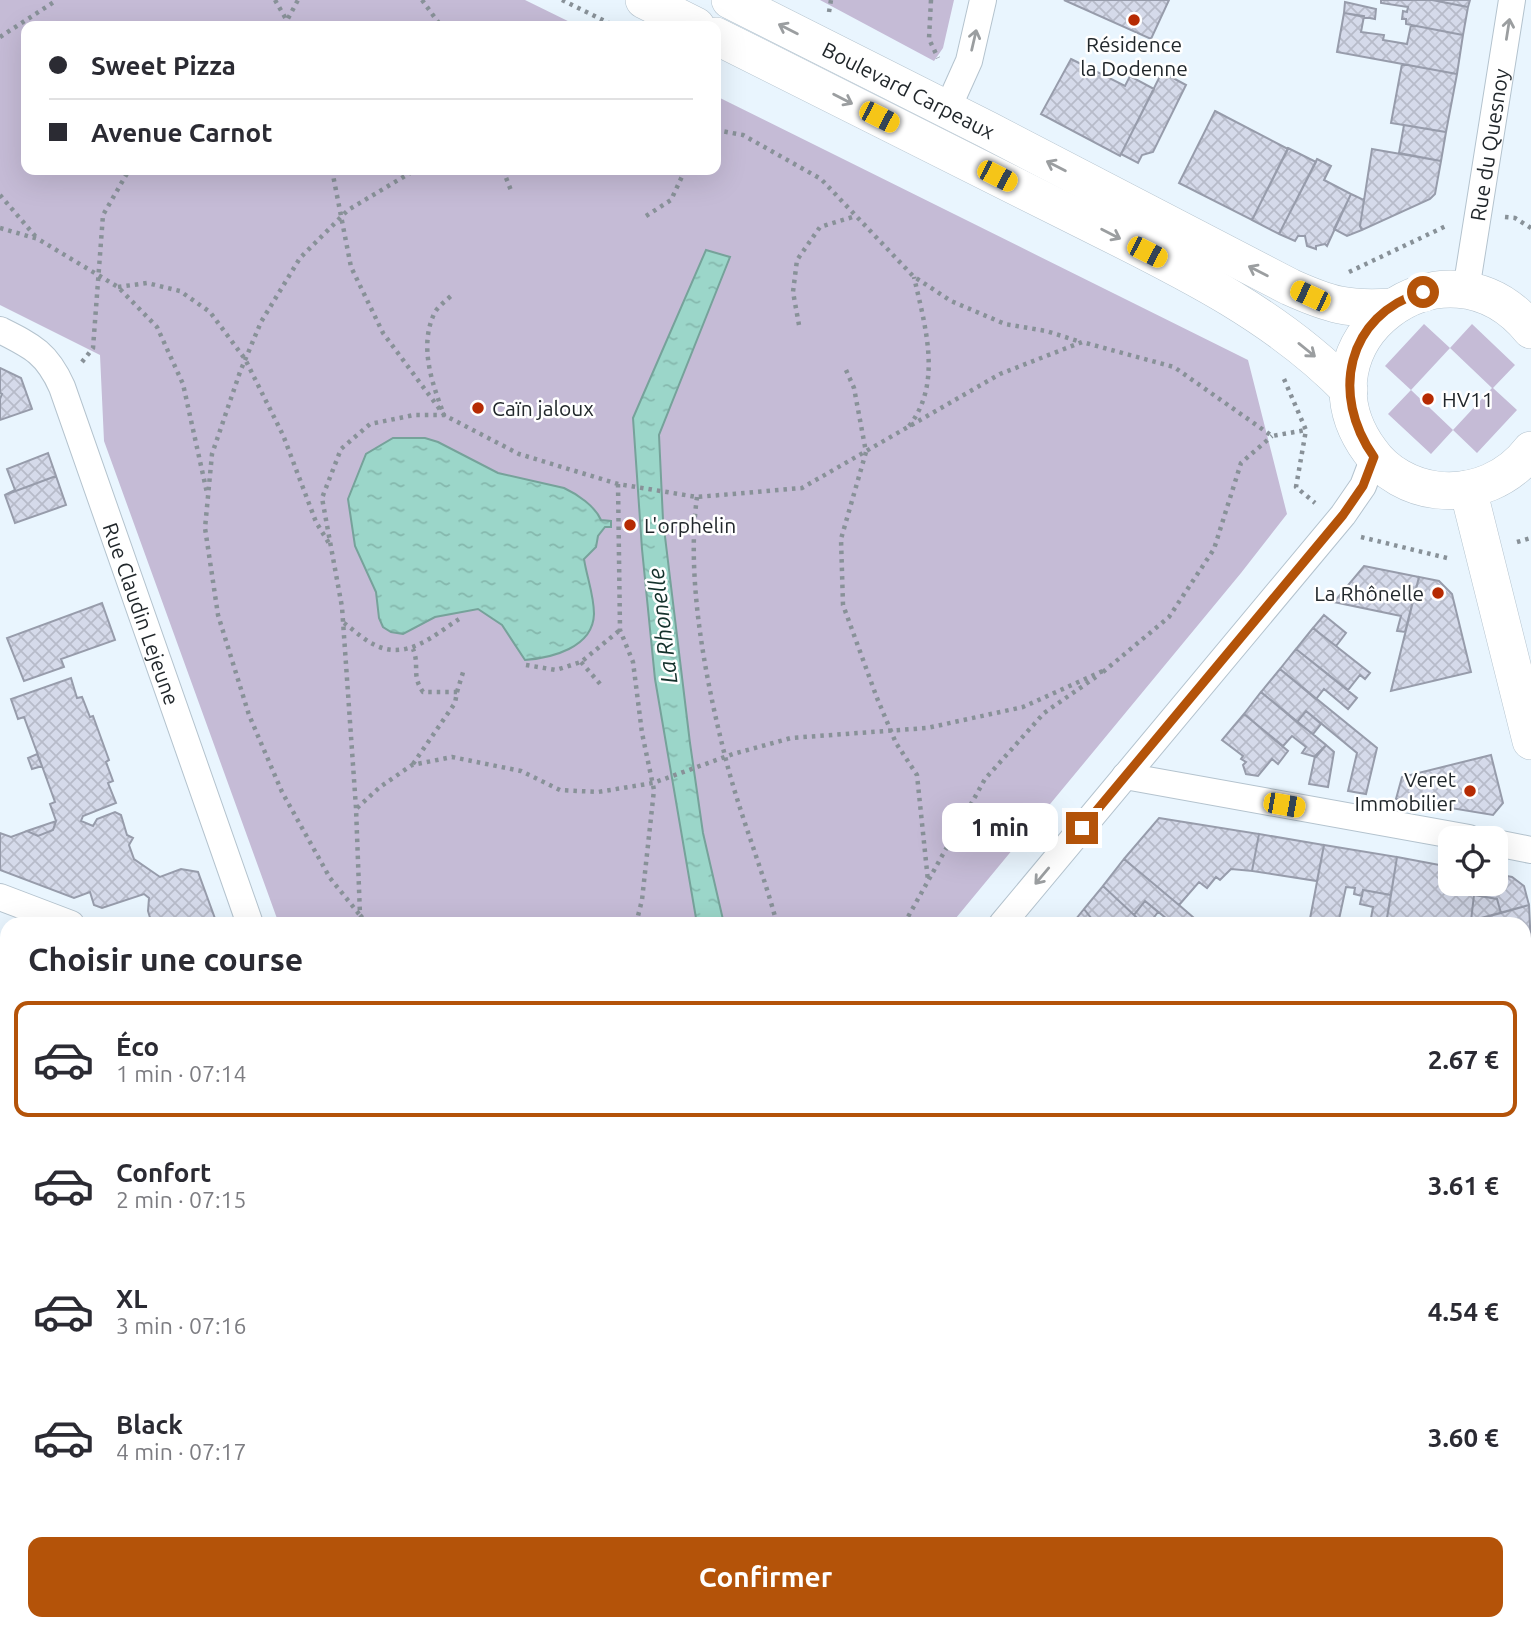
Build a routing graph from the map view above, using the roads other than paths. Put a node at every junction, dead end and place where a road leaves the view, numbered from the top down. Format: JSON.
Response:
{"nodes":[{"id":1,"x":644,"y":0,"type":"edge"},
{"id":2,"x":730,"y":0,"type":"edge"},
{"id":3,"x":983,"y":0,"type":"edge"},
{"id":4,"x":1512,"y":0,"type":"edge"},
{"id":5,"x":686,"y":21,"type":"edge"},
{"id":6,"x":721,"y":39,"type":"edge"},
{"id":7,"x":954,"y":94,"type":"junction"},
{"id":8,"x":1466,"y":290,"type":"junction"},
{"id":9,"x":1392,"y":307,"type":"junction"},
{"id":10,"x":1523,"y":312,"type":"edge"},
{"id":11,"x":0,"y":330,"type":"edge"},
{"id":12,"x":1349,"y":390,"type":"junction"},
{"id":13,"x":1531,"y":450,"type":"edge"},
{"id":14,"x":1374,"y":457,"type":"junction"},
{"id":15,"x":1468,"y":489,"type":"junction"},
{"id":16,"x":1531,"y":741,"type":"edge"},
{"id":17,"x":1125,"y":776,"type":"junction"},
{"id":18,"x":1438,"y":832,"type":"edge"},
{"id":19,"x":1508,"y":845,"type":"edge"},
{"id":20,"x":1531,"y":849,"type":"edge"},
{"id":21,"x":0,"y":897,"type":"edge"},
{"id":22,"x":53,"y":917,"type":"edge"},
{"id":23,"x":248,"y":917,"type":"edge"},
{"id":24,"x":1008,"y":917,"type":"edge"}],
"edges":[{"from":1,"to":5,"type":"main road"},
{"from":7,"to":2,"type":"main road","name":"Boulevard Carpeaux","one_way":true},
{"from":7,"to":3,"type":"street","one_way":true},
{"from":8,"to":4,"type":"street","name":"Rue du Quesnoy","one_way":true},
{"from":6,"to":12,"type":"main road","name":"Boulevard Carpeaux","one_way":true},
{"from":9,"to":7,"type":"main road","name":"Boulevard Carpeaux","one_way":true},
{"from":8,"to":9,"type":"main road"},
{"from":8,"to":10,"type":"main road"},
{"from":9,"to":12,"type":"main road"},
{"from":11,"to":23,"type":"street","name":"Rue Claudin Lejeune"},
{"from":12,"to":14,"type":"main road"},
{"from":13,"to":15,"type":"main road"},
{"from":14,"to":15,"type":"main road"},
{"from":14,"to":17,"type":"street"},
{"from":15,"to":16,"type":"main road"},
{"from":17,"to":18,"type":"street"},
{"from":17,"to":24,"type":"street","one_way":true},
{"from":19,"to":20,"type":"street"},
{"from":21,"to":22,"type":"street"}]}
